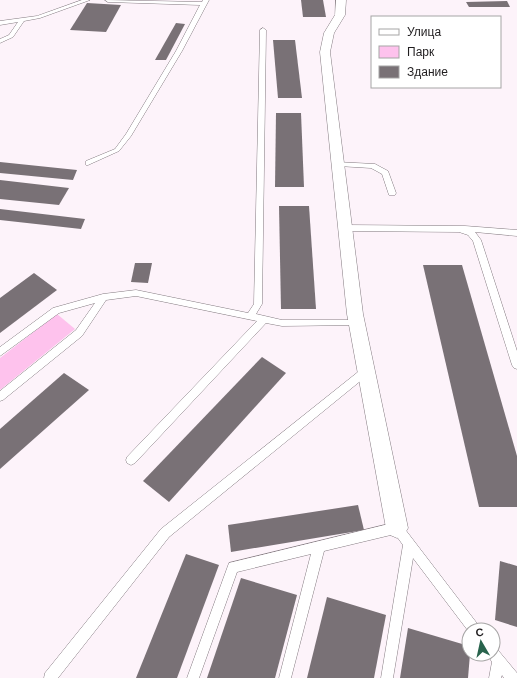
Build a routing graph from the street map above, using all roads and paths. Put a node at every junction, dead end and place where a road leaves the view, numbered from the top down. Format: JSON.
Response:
{"nodes":[{"id":1,"x":87,"y":0,"type":"edge"},
{"id":2,"x":108,"y":0,"type":"edge"},
{"id":3,"x":341,"y":0,"type":"edge"},
{"id":4,"x":204,"y":2,"type":"edge"},
{"id":5,"x":22,"y":20,"type":"junction"},
{"id":6,"x":0,"y":23,"type":"edge"},
{"id":7,"x":263,"y":30,"type":"dead end"},
{"id":8,"x":0,"y":41,"type":"edge"},
{"id":9,"x":88,"y":163,"type":"dead end"},
{"id":10,"x":338,"y":164,"type":"junction"},
{"id":11,"x":392,"y":193,"type":"dead end"},
{"id":12,"x":345,"y":228,"type":"junction"},
{"id":13,"x":459,"y":229,"type":"junction"},
{"id":14,"x":517,"y":233,"type":"edge"},
{"id":15,"x":103,"y":297,"type":"junction"},
{"id":16,"x":250,"y":317,"type":"junction"},
{"id":17,"x":264,"y":320,"type":"junction"},
{"id":18,"x":356,"y":323,"type":"junction"},
{"id":19,"x":0,"y":352,"type":"edge"},
{"id":20,"x":517,"y":365,"type":"edge"},
{"id":21,"x":366,"y":371,"type":"junction"},
{"id":22,"x":0,"y":397,"type":"edge"},
{"id":23,"x":131,"y":460,"type":"dead end"},
{"id":24,"x":397,"y":528,"type":"junction"},
{"id":25,"x":409,"y":544,"type":"junction"},
{"id":26,"x":319,"y":547,"type":"junction"},
{"id":27,"x":469,"y":622,"type":"edge"},
{"id":28,"x":496,"y":662,"type":"edge"},
{"id":29,"x":500,"y":662,"type":"edge"},
{"id":30,"x":50,"y":678,"type":"edge"},
{"id":31,"x":194,"y":678,"type":"edge"},
{"id":32,"x":285,"y":678,"type":"edge"},
{"id":33,"x":387,"y":678,"type":"edge"},
{"id":34,"x":495,"y":678,"type":"edge"},
{"id":35,"x":512,"y":678,"type":"edge"}],
"edges":[{"from":1,"to":5,"type":"lane"},
{"from":2,"to":4,"type":"lane"},
{"from":3,"to":10,"type":"street"},
{"from":4,"to":9,"type":"lane"},
{"from":5,"to":6,"type":"lane"},
{"from":5,"to":8,"type":"lane"},
{"from":7,"to":16,"type":"lane"},
{"from":10,"to":11,"type":"lane"},
{"from":10,"to":12,"type":"street"},
{"from":12,"to":13,"type":"lane"},
{"from":12,"to":18,"type":"street"},
{"from":13,"to":14,"type":"lane"},
{"from":13,"to":20,"type":"lane"},
{"from":15,"to":16,"type":"lane"},
{"from":15,"to":19,"type":"lane"},
{"from":15,"to":22,"type":"lane"},
{"from":16,"to":17,"type":"lane"},
{"from":17,"to":18,"type":"lane"},
{"from":17,"to":23,"type":"lane"},
{"from":18,"to":21,"type":"street"},
{"from":21,"to":24,"type":"street"},
{"from":21,"to":30,"type":"lane"},
{"from":24,"to":25,"type":"lane"},
{"from":24,"to":26,"type":"lane"},
{"from":25,"to":27,"type":"lane"},
{"from":25,"to":33,"type":"lane"},
{"from":26,"to":31,"type":"lane"},
{"from":26,"to":32,"type":"lane"},
{"from":28,"to":34,"type":"lane"},
{"from":29,"to":35,"type":"lane"}]}
